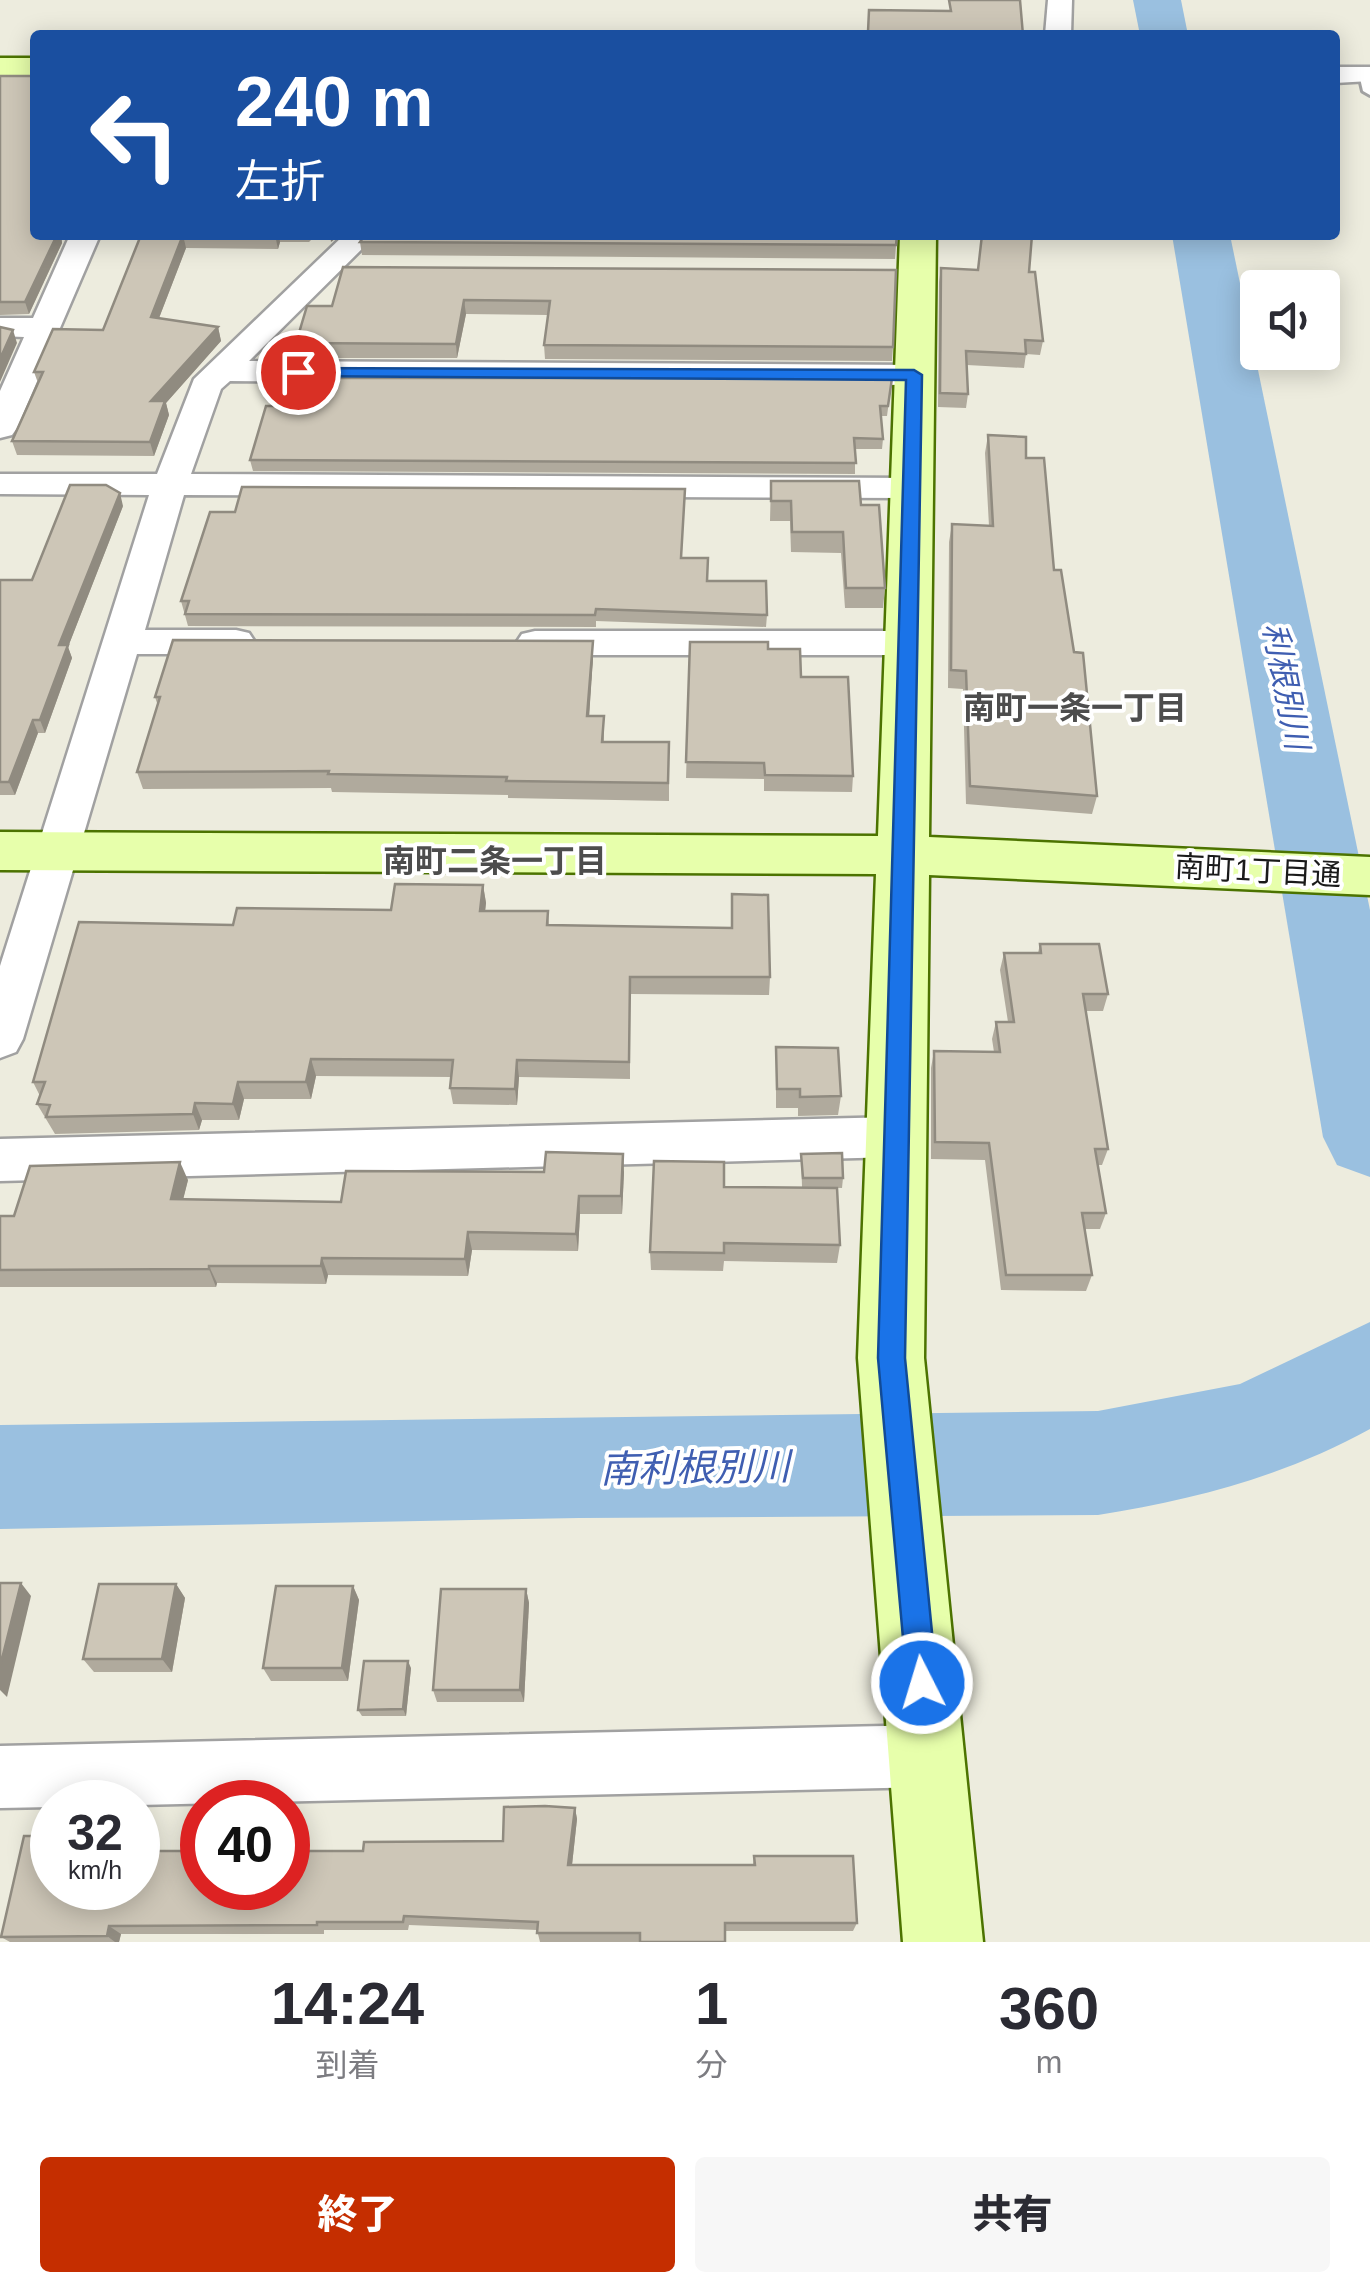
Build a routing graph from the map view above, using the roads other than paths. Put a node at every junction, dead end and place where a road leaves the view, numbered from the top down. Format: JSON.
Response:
{"nodes":[{"id":1,"x":1060,"y":0,"type":"edge"},
{"id":2,"x":1058,"y":30,"type":"edge"},
{"id":3,"x":0,"y":66,"type":"edge"},
{"id":4,"x":30,"y":67,"type":"edge"},
{"id":5,"x":1340,"y":76,"type":"edge"},
{"id":6,"x":1368,"y":80,"type":"edge"},
{"id":7,"x":83,"y":240,"type":"edge"},
{"id":8,"x":364,"y":251,"type":"edge"},
{"id":9,"x":904,"y":259,"type":"edge"},
{"id":10,"x":0,"y":328,"type":"edge"},
{"id":11,"x":46,"y":328,"type":"junction"},
{"id":12,"x":221,"y":371,"type":"junction"},
{"id":13,"x":914,"y":375,"type":"junction"},
{"id":14,"x":0,"y":428,"type":"edge"},
{"id":15,"x":0,"y":484,"type":"edge"},
{"id":16,"x":170,"y":485,"type":"junction"},
{"id":17,"x":912,"y":488,"type":"junction"},
{"id":18,"x":121,"y":642,"type":"junction"},
{"id":19,"x":278,"y":642,"type":"edge"},
{"id":20,"x":494,"y":642,"type":"edge"},
{"id":21,"x":908,"y":644,"type":"junction"},
{"id":22,"x":0,"y":851,"type":"edge"},
{"id":23,"x":56,"y":851,"type":"junction"},
{"id":24,"x":903,"y":856,"type":"junction"},
{"id":25,"x":1370,"y":876,"type":"edge"},
{"id":26,"x":0,"y":1039,"type":"edge"},
{"id":27,"x":896,"y":1137,"type":"junction"},
{"id":28,"x":0,"y":1160,"type":"edge"},
{"id":29,"x":928,"y":1756,"type":"junction"},
{"id":30,"x":0,"y":1777,"type":"edge"},
{"id":31,"x":943,"y":1942,"type":"edge"}],
"edges":[{"from":1,"to":2,"type":"street"},
{"from":3,"to":4,"type":"street"},
{"from":5,"to":6,"type":"street"},
{"from":7,"to":11,"type":"street"},
{"from":8,"to":12,"type":"street"},
{"from":9,"to":13,"type":"street"},
{"from":10,"to":11,"type":"street"},
{"from":11,"to":14,"type":"street"},
{"from":12,"to":13,"type":"street"},
{"from":12,"to":16,"type":"street"},
{"from":13,"to":17,"type":"street"},
{"from":15,"to":16,"type":"street"},
{"from":16,"to":17,"type":"street"},
{"from":16,"to":18,"type":"street"},
{"from":17,"to":21,"type":"street"},
{"from":18,"to":19,"type":"street"},
{"from":18,"to":23,"type":"street"},
{"from":20,"to":21,"type":"street"},
{"from":21,"to":24,"type":"street"},
{"from":22,"to":23,"type":"street","name":"南町1丁目通"},
{"from":23,"to":24,"type":"street","name":"南町1丁目通"},
{"from":23,"to":26,"type":"street"},
{"from":24,"to":25,"type":"street","name":"南町1丁目通"},
{"from":24,"to":27,"type":"street"},
{"from":27,"to":28,"type":"street"},
{"from":27,"to":29,"type":"street"},
{"from":29,"to":30,"type":"street"},
{"from":29,"to":31,"type":"street"}]}
